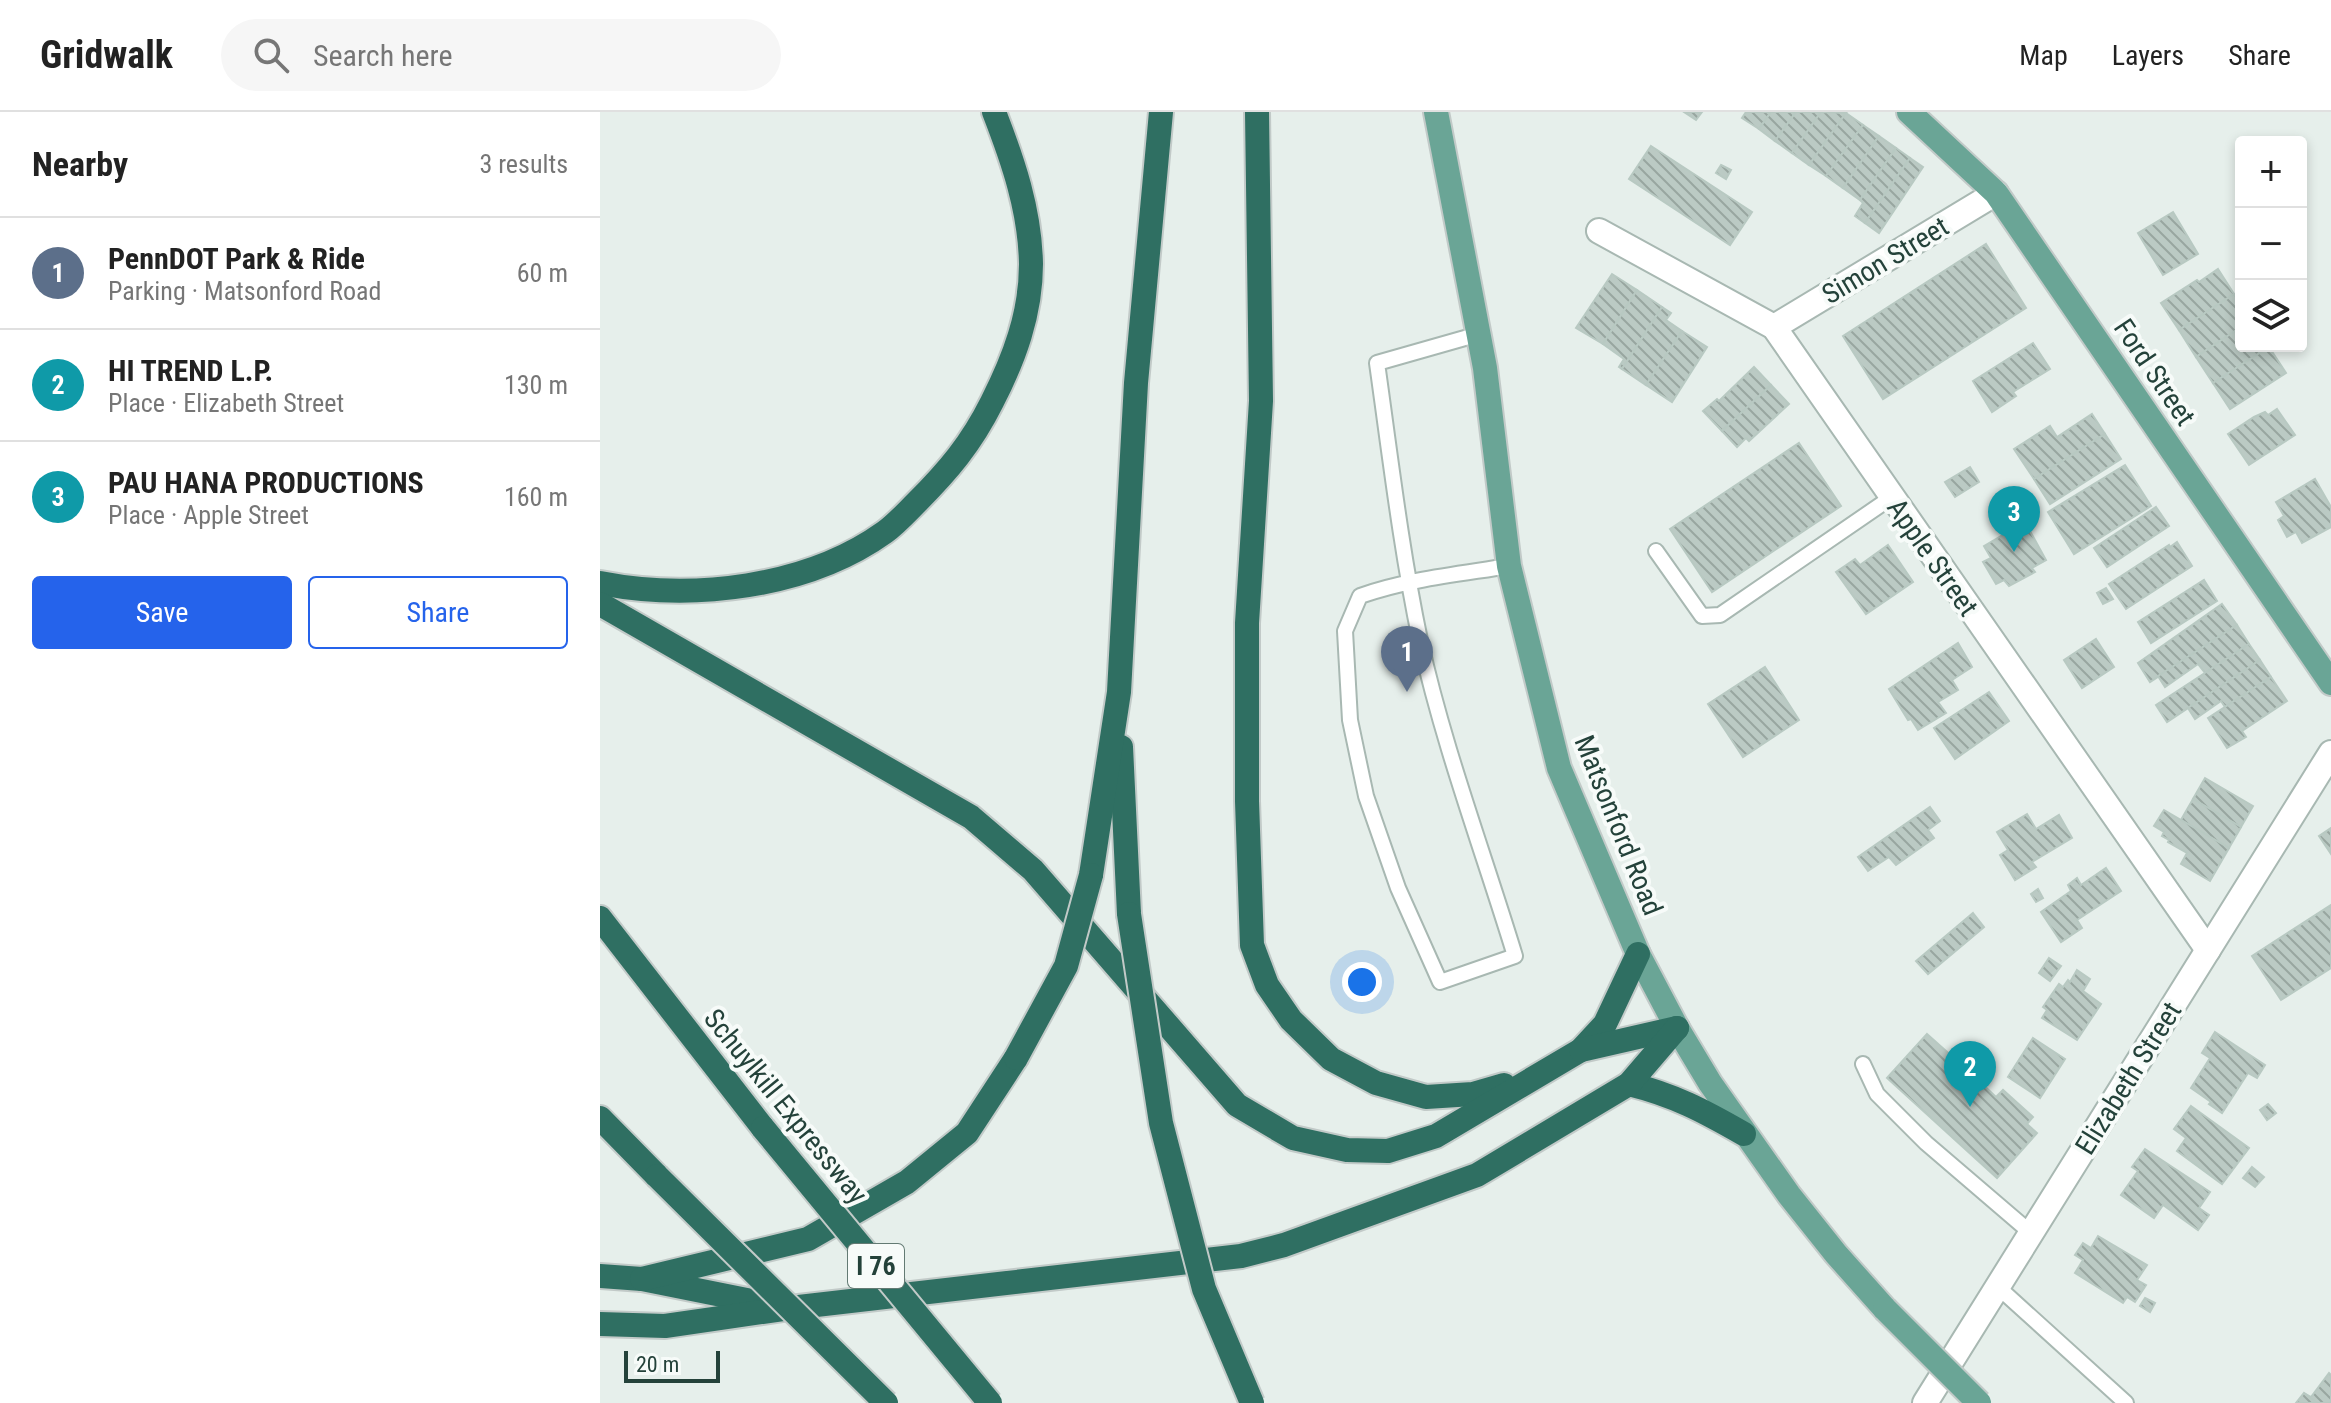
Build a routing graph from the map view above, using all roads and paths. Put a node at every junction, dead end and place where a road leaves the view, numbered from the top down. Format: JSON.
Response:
{"nodes":[{"id":1,"x":994,"y":112,"type":"edge"},
{"id":2,"x":1161,"y":112,"type":"edge"},
{"id":3,"x":1257,"y":112,"type":"edge"},
{"id":4,"x":1436,"y":112,"type":"edge"},
{"id":5,"x":1909,"y":112,"type":"edge"},
{"id":6,"x":1996,"y":193,"type":"junction"},
{"id":7,"x":1599,"y":231,"type":"dead end"},
{"id":8,"x":1774,"y":327,"type":"junction"},
{"id":9,"x":1479,"y":334,"type":"junction"},
{"id":10,"x":1892,"y":497,"type":"junction"},
{"id":11,"x":1656,"y":551,"type":"dead end"},
{"id":12,"x":1509,"y":566,"type":"junction"},
{"id":13,"x":600,"y":583,"type":"edge"},
{"id":14,"x":1410,"y":583,"type":"junction"},
{"id":15,"x":600,"y":604,"type":"edge"},
{"id":16,"x":2331,"y":683,"type":"edge"},
{"id":17,"x":1119,"y":692,"type":"junction"},
{"id":18,"x":2331,"y":753,"type":"edge"},
{"id":19,"x":600,"y":918,"type":"edge"},
{"id":20,"x":2208,"y":950,"type":"junction"},
{"id":21,"x":1638,"y":954,"type":"junction"},
{"id":22,"x":1677,"y":1028,"type":"junction"},
{"id":23,"x":1581,"y":1050,"type":"junction"},
{"id":24,"x":1863,"y":1064,"type":"dead end"},
{"id":25,"x":1540,"y":1074,"type":"junction"},
{"id":26,"x":1629,"y":1084,"type":"junction"},
{"id":27,"x":600,"y":1118,"type":"edge"},
{"id":28,"x":1744,"y":1134,"type":"junction"},
{"id":29,"x":2031,"y":1233,"type":"junction"},
{"id":30,"x":600,"y":1276,"type":"edge"},
{"id":31,"x":642,"y":1279,"type":"junction"},
{"id":32,"x":1998,"y":1287,"type":"junction"},
{"id":33,"x":790,"y":1308,"type":"junction"},
{"id":34,"x":600,"y":1324,"type":"edge"},
{"id":35,"x":886,"y":1403,"type":"edge"},
{"id":36,"x":990,"y":1403,"type":"edge"},
{"id":37,"x":1252,"y":1403,"type":"edge"},
{"id":38,"x":1925,"y":1403,"type":"edge"},
{"id":39,"x":1979,"y":1403,"type":"edge"},
{"id":40,"x":2126,"y":1403,"type":"edge"}],
"edges":[{"from":1,"to":13,"type":"highway"},
{"from":2,"to":17,"type":"highway"},
{"from":3,"to":25,"type":"highway"},
{"from":4,"to":9,"type":"main road","name":"Matsonford Road"},
{"from":5,"to":6,"type":"main road","name":"Ford Street"},
{"from":6,"to":8,"type":"street","name":"Simon Street"},
{"from":6,"to":16,"type":"main road","name":"Ford Street"},
{"from":7,"to":8,"type":"street","name":"Apple Street"},
{"from":8,"to":10,"type":"street","name":"Apple Street"},
{"from":9,"to":12,"type":"main road","name":"Matsonford Road"},
{"from":9,"to":14,"type":"lane"},
{"from":10,"to":11,"type":"lane"},
{"from":10,"to":20,"type":"street","name":"Apple Street"},
{"from":12,"to":14,"type":"lane"},
{"from":12,"to":21,"type":"main road","name":"Matsonford Road"},
{"from":14,"to":14,"type":"lane"},
{"from":15,"to":25,"type":"highway"},
{"from":17,"to":31,"type":"highway","bridge":true},
{"from":17,"to":37,"type":"highway","bridge":true},
{"from":18,"to":20,"type":"street","name":"Elizabeth Street"},
{"from":19,"to":36,"type":"highway","name":"Schuylkill Expressway","number":"I 76","bridge":true},
{"from":20,"to":29,"type":"street","name":"Elizabeth Street"},
{"from":21,"to":22,"type":"main road","name":"Matsonford Road"},
{"from":21,"to":23,"type":"highway"},
{"from":22,"to":23,"type":"highway"},
{"from":22,"to":26,"type":"highway"},
{"from":22,"to":28,"type":"main road","name":"Matsonford Road"},
{"from":23,"to":25,"type":"highway"},
{"from":24,"to":29,"type":"lane"},
{"from":26,"to":28,"type":"highway"},
{"from":26,"to":33,"type":"highway"},
{"from":27,"to":35,"type":"highway","bridge":true},
{"from":28,"to":39,"type":"main road","name":"Matsonford Road","bridge":true},
{"from":29,"to":32,"type":"street","name":"Elizabeth Street"},
{"from":30,"to":31,"type":"highway"},
{"from":31,"to":33,"type":"highway"},
{"from":32,"to":38,"type":"street","name":"Elizabeth Street"},
{"from":32,"to":40,"type":"lane"},
{"from":33,"to":34,"type":"highway"}]}
